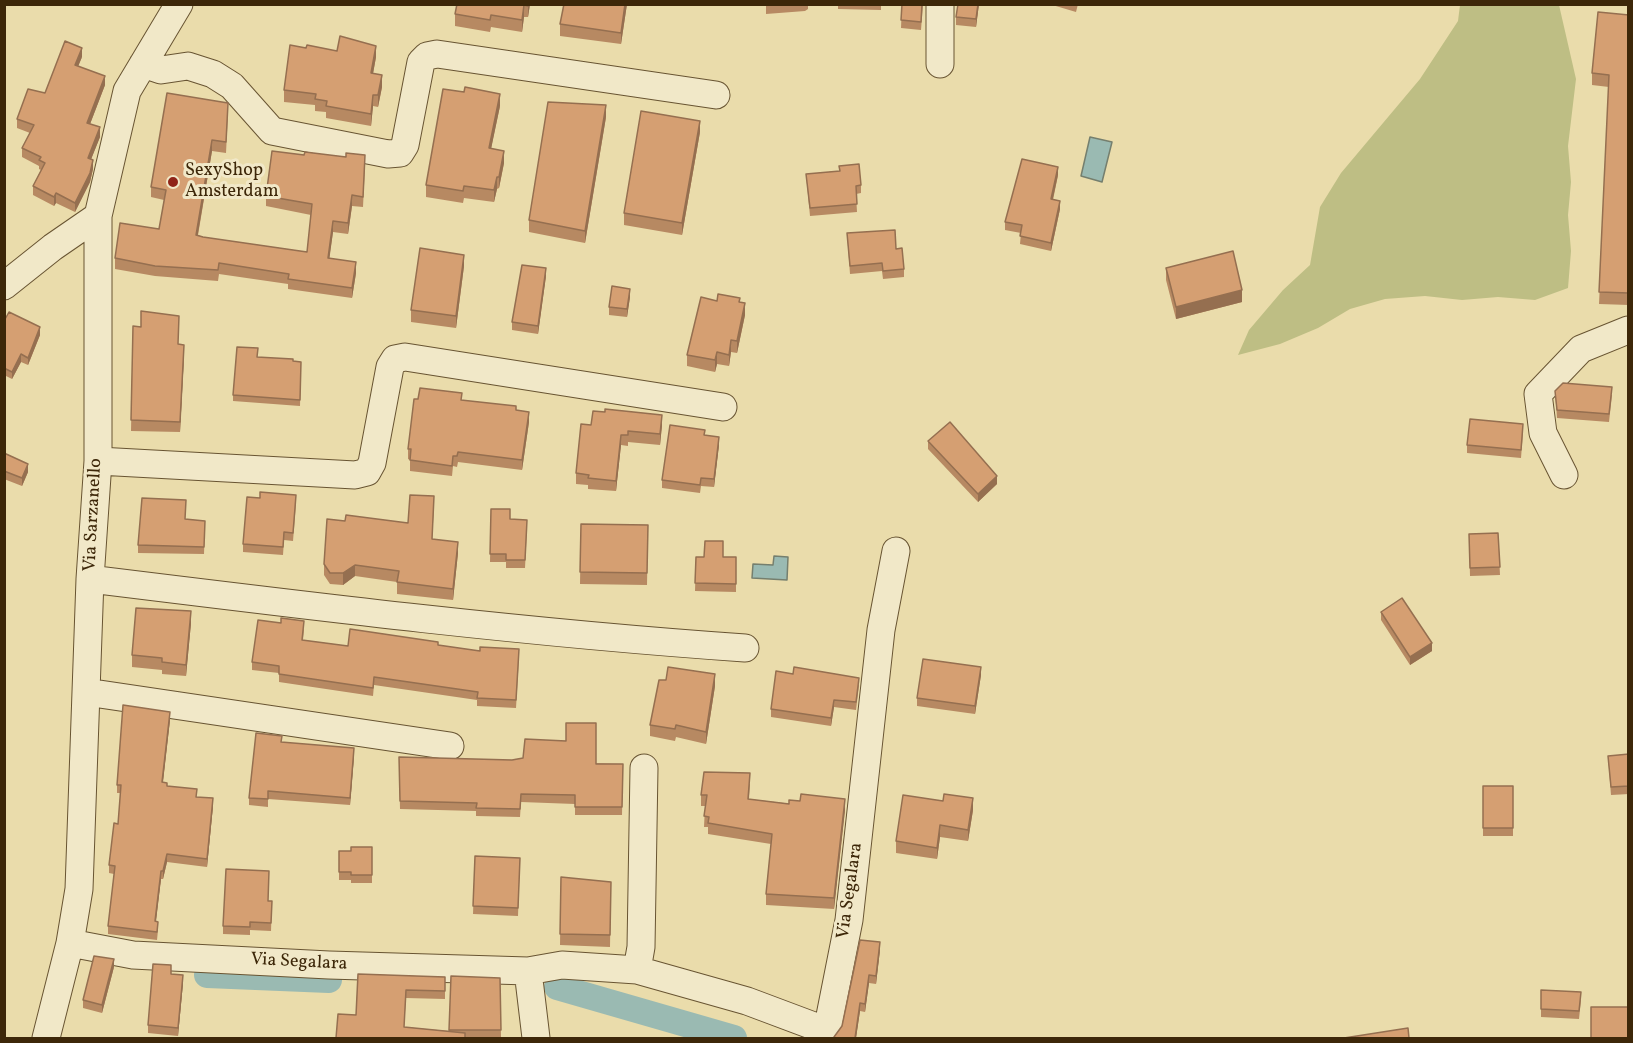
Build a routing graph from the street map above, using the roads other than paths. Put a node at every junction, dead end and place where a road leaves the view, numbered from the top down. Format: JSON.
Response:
{"nodes":[{"id":1,"x":179,"y":4,"type":"edge"},
{"id":2,"x":940,"y":4,"type":"edge"},
{"id":3,"x":143,"y":64,"type":"junction"},
{"id":4,"x":940,"y":64,"type":"dead end"},
{"id":5,"x":716,"y":95,"type":"dead end"},
{"id":6,"x":98,"y":216,"type":"junction"},
{"id":7,"x":4,"y":286,"type":"edge"},
{"id":8,"x":1629,"y":330,"type":"edge"},
{"id":9,"x":723,"y":407,"type":"dead end"},
{"id":10,"x":98,"y":461,"type":"junction"},
{"id":11,"x":1564,"y":475,"type":"dead end"},
{"id":12,"x":896,"y":551,"type":"dead end"},
{"id":13,"x":90,"y":579,"type":"junction"},
{"id":14,"x":745,"y":648,"type":"dead end"},
{"id":15,"x":86,"y":692,"type":"junction"},
{"id":16,"x":450,"y":746,"type":"dead end"},
{"id":17,"x":644,"y":768,"type":"dead end"},
{"id":18,"x":70,"y":943,"type":"junction"},
{"id":19,"x":637,"y":970,"type":"junction"},
{"id":20,"x":528,"y":971,"type":"junction"},
{"id":21,"x":45,"y":1038,"type":"edge"},
{"id":22,"x":536,"y":1038,"type":"edge"}],
"edges":[{"from":1,"to":3,"type":"street","name":"Via Sarzanello"},
{"from":2,"to":4,"type":"street"},
{"from":3,"to":5,"type":"street"},
{"from":3,"to":6,"type":"street","name":"Via Sarzanello"},
{"from":6,"to":7,"type":"street"},
{"from":6,"to":10,"type":"street","name":"Via Sarzanello"},
{"from":8,"to":11,"type":"street"},
{"from":9,"to":10,"type":"street"},
{"from":10,"to":13,"type":"street","name":"Via Sarzanello"},
{"from":12,"to":19,"type":"street","name":"Via Segalara"},
{"from":13,"to":14,"type":"street"},
{"from":13,"to":15,"type":"street","name":"Via Sarzanello"},
{"from":15,"to":16,"type":"street"},
{"from":15,"to":18,"type":"street","name":"Via Sarzanello"},
{"from":17,"to":19,"type":"street"},
{"from":18,"to":20,"type":"street","name":"Via Segalara"},
{"from":18,"to":21,"type":"street","name":"Via Sarzanello"},
{"from":19,"to":20,"type":"street","name":"Via Segalara"},
{"from":20,"to":22,"type":"street"}]}
